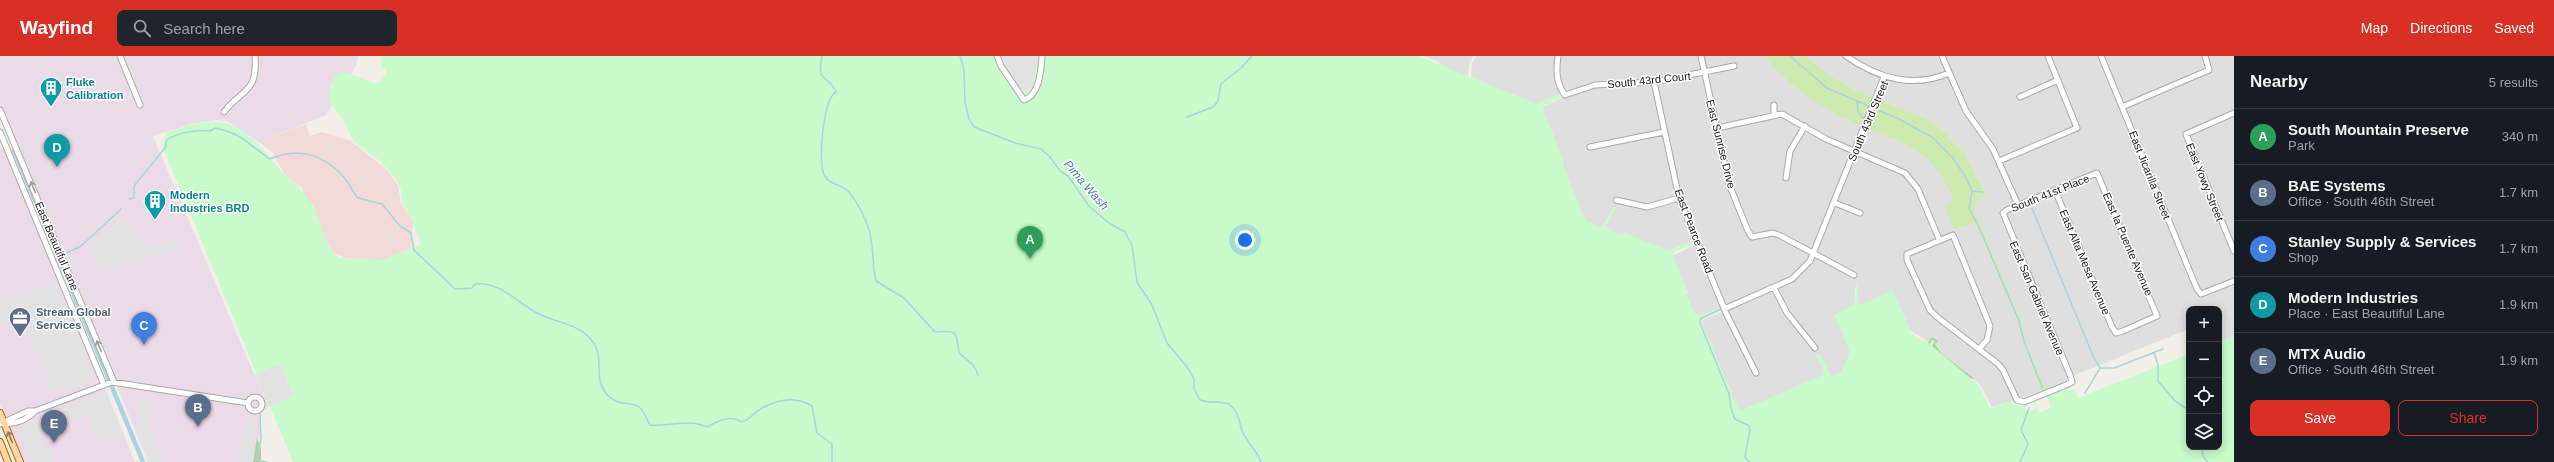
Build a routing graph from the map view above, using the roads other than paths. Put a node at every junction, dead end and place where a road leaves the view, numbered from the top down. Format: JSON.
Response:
{"nodes":[{"id":1,"x":120,"y":56,"type":"edge"},
{"id":2,"x":255,"y":56,"type":"edge"},
{"id":3,"x":997,"y":56,"type":"edge"},
{"id":4,"x":1042,"y":56,"type":"edge"},
{"id":5,"x":1558,"y":56,"type":"edge"},
{"id":6,"x":1701,"y":56,"type":"edge"},
{"id":7,"x":1846,"y":56,"type":"edge"},
{"id":8,"x":1942,"y":56,"type":"edge"},
{"id":9,"x":2048,"y":56,"type":"edge"},
{"id":10,"x":2101,"y":56,"type":"edge"},
{"id":11,"x":2205,"y":56,"type":"edge"},
{"id":12,"x":1734,"y":66,"type":"dead end"},
{"id":13,"x":1705,"y":73,"type":"junction"},
{"id":14,"x":1949,"y":73,"type":"junction"},
{"id":15,"x":1884,"y":77,"type":"junction"},
{"id":16,"x":2058,"y":80,"type":"junction"},
{"id":17,"x":1654,"y":82,"type":"junction"},
{"id":18,"x":2020,"y":97,"type":"dead end"},
{"id":19,"x":140,"y":105,"type":"dead end"},
{"id":20,"x":1774,"y":105,"type":"dead end"},
{"id":21,"x":2122,"y":107,"type":"junction"},
{"id":22,"x":0,"y":110,"type":"edge"},
{"id":23,"x":224,"y":112,"type":"dead end"},
{"id":24,"x":2234,"y":113,"type":"edge"},
{"id":25,"x":1774,"y":115,"type":"junction"},
{"id":26,"x":1805,"y":126,"type":"junction"},
{"id":27,"x":1717,"y":128,"type":"junction"},
{"id":28,"x":0,"y":132,"type":"edge"},
{"id":29,"x":1664,"y":132,"type":"junction"},
{"id":30,"x":1590,"y":147,"type":"dead end"},
{"id":31,"x":1854,"y":152,"type":"junction"},
{"id":32,"x":1999,"y":161,"type":"junction"},
{"id":33,"x":2097,"y":174,"type":"joint"},
{"id":34,"x":1786,"y":178,"type":"dead end"},
{"id":35,"x":2055,"y":190,"type":"junction"},
{"id":36,"x":1679,"y":198,"type":"junction"},
{"id":37,"x":1616,"y":200,"type":"dead end"},
{"id":38,"x":1835,"y":203,"type":"junction"},
{"id":39,"x":2018,"y":205,"type":"junction"},
{"id":40,"x":1860,"y":213,"type":"dead end"},
{"id":41,"x":2003,"y":213,"type":"joint"},
{"id":42,"x":1939,"y":239,"type":"junction"},
{"id":43,"x":2234,"y":251,"type":"edge"},
{"id":44,"x":1814,"y":254,"type":"junction"},
{"id":45,"x":1854,"y":275,"type":"dead end"},
{"id":46,"x":2234,"y":281,"type":"edge"},
{"id":47,"x":1774,"y":288,"type":"junction"},
{"id":48,"x":1724,"y":309,"type":"junction"},
{"id":49,"x":2116,"y":333,"type":"joint"},
{"id":50,"x":1815,"y":348,"type":"dead end"},
{"id":51,"x":1979,"y":349,"type":"junction"},
{"id":52,"x":1756,"y":373,"type":"dead end"},
{"id":53,"x":109,"y":383,"type":"junction"},
{"id":54,"x":248,"y":403,"type":"dead end"},
{"id":55,"x":0,"y":413,"type":"edge"},
{"id":56,"x":2,"y":423,"type":"edge"},
{"id":57,"x":0,"y":442,"type":"edge"},
{"id":58,"x":8,"y":462,"type":"edge"},
{"id":59,"x":20,"y":462,"type":"edge"}],
"edges":[{"from":1,"to":19,"type":"street"},
{"from":2,"to":23,"type":"street"},
{"from":3,"to":4,"type":"street"},
{"from":5,"to":17,"type":"street","name":"South 43rd Court"},
{"from":6,"to":13,"type":"street","name":"East Sunrise Drive"},
{"from":7,"to":15,"type":"street"},
{"from":8,"to":14,"type":"street"},
{"from":9,"to":16,"type":"street"},
{"from":10,"to":21,"type":"street","name":"East Jicarilla Street"},
{"from":11,"to":21,"type":"street"},
{"from":12,"to":13,"type":"street","name":"South 43rd Court"},
{"from":13,"to":17,"type":"street","name":"South 43rd Court"},
{"from":13,"to":27,"type":"street","name":"East Sunrise Drive"},
{"from":14,"to":15,"type":"street","name":"South 43rd Street"},
{"from":14,"to":32,"type":"street"},
{"from":15,"to":31,"type":"street","name":"South 43rd Street"},
{"from":16,"to":18,"type":"street"},
{"from":16,"to":32,"type":"street"},
{"from":17,"to":29,"type":"street","name":"East Pearce Road"},
{"from":20,"to":25,"type":"street"},
{"from":21,"to":46,"type":"street","name":"East Jicarilla Street"},
{"from":53,"to":22,"type":"street","name":"East Beautiful Lane","one_way":true},
{"from":24,"to":43,"type":"street","name":"East Yowy Street"},
{"from":25,"to":26,"type":"street"},
{"from":25,"to":27,"type":"street"},
{"from":26,"to":31,"type":"street"},
{"from":26,"to":34,"type":"street"},
{"from":27,"to":44,"type":"street","name":"East Sunrise Drive"},
{"from":28,"to":53,"type":"street","name":"East Beautiful Lane"},
{"from":29,"to":30,"type":"street"},
{"from":29,"to":36,"type":"street","name":"East Pearce Road"},
{"from":31,"to":38,"type":"street","name":"South 43rd Street"},
{"from":31,"to":42,"type":"street"},
{"from":32,"to":39,"type":"street"},
{"from":33,"to":35,"type":"street","name":"South 41st Place"},
{"from":33,"to":49,"type":"street","name":"East la Puente Avenue"},
{"from":35,"to":39,"type":"street","name":"South 41st Place"},
{"from":35,"to":49,"type":"street","name":"East Alta Mesa Avenue"},
{"from":36,"to":37,"type":"street"},
{"from":36,"to":48,"type":"street","name":"East Pearce Road"},
{"from":38,"to":40,"type":"street"},
{"from":38,"to":44,"type":"street","name":"South 43rd Street"},
{"from":39,"to":41,"type":"street","name":"South 41st Place"},
{"from":41,"to":51,"type":"street","name":"East San Gabriel Avenue"},
{"from":42,"to":51,"type":"street"},
{"from":42,"to":51,"type":"street"},
{"from":44,"to":45,"type":"street","name":"East Sunrise Drive"},
{"from":44,"to":47,"type":"street","name":"South 43rd Street"},
{"from":47,"to":48,"type":"street","name":"South 43rd Street"},
{"from":47,"to":50,"type":"street"},
{"from":48,"to":52,"type":"street","name":"East Pearce Road"},
{"from":53,"to":54,"type":"street"},
{"from":53,"to":56,"type":"street"},
{"from":55,"to":56,"type":"main road"},
{"from":59,"to":56,"type":"main road","one_way":true},
{"from":57,"to":58,"type":"main road"}]}
